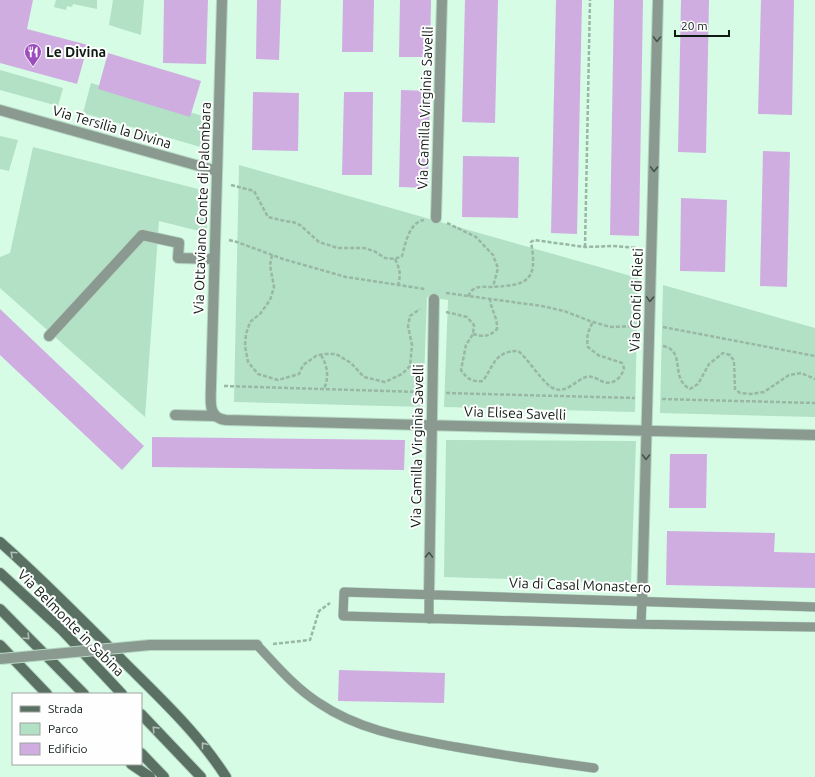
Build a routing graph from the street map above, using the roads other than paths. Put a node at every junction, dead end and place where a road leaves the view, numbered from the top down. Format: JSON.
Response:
{"nodes":[{"id":1,"x":222,"y":0,"type":"edge"},
{"id":2,"x":442,"y":0,"type":"edge"},
{"id":3,"x":658,"y":0,"type":"edge"},
{"id":4,"x":0,"y":110,"type":"edge"},
{"id":5,"x":217,"y":171,"type":"junction"},
{"id":6,"x":436,"y":218,"type":"road end"},
{"id":7,"x":214,"y":259,"type":"junction"},
{"id":8,"x":432,"y":295,"type":"road end"},
{"id":9,"x":49,"y":336,"type":"dead end"},
{"id":10,"x":175,"y":415,"type":"dead end"},
{"id":11,"x":215,"y":416,"type":"junction"},
{"id":12,"x":431,"y":425,"type":"junction"},
{"id":13,"x":646,"y":431,"type":"junction"},
{"id":14,"x":815,"y":435,"type":"edge"},
{"id":15,"x":0,"y":542,"type":"edge"},
{"id":16,"x":0,"y":573,"type":"edge"},
{"id":17,"x":429,"y":594,"type":"junction"},
{"id":18,"x":642,"y":601,"type":"junction"},
{"id":19,"x":815,"y":607,"type":"edge"},
{"id":20,"x":0,"y":609,"type":"edge"},
{"id":21,"x":429,"y":619,"type":"junction"},
{"id":22,"x":641,"y":624,"type":"junction"},
{"id":23,"x":815,"y":627,"type":"edge"},
{"id":24,"x":0,"y":645,"type":"edge"},
{"id":25,"x":256,"y":646,"type":"joint"},
{"id":26,"x":0,"y":659,"type":"edge"},
{"id":27,"x":46,"y":693,"type":"edge"},
{"id":28,"x":83,"y":693,"type":"edge"},
{"id":29,"x":121,"y":693,"type":"edge"},
{"id":30,"x":142,"y":715,"type":"edge"},
{"id":31,"x":142,"y":754,"type":"edge"},
{"id":32,"x":132,"y":765,"type":"edge"},
{"id":33,"x":594,"y":768,"type":"dead end"},
{"id":34,"x":150,"y":777,"type":"edge"},
{"id":35,"x":164,"y":777,"type":"edge"},
{"id":36,"x":201,"y":777,"type":"edge"},
{"id":37,"x":226,"y":777,"type":"edge"}],
"edges":[{"from":1,"to":5,"type":"street","name":"Via Ottaviano Conte di Palombara"},
{"from":2,"to":6,"type":"street","name":"Via Camilla Virginia Savelli"},
{"from":3,"to":13,"type":"street","name":"Via Conti di Rieti","one_way":true},
{"from":4,"to":5,"type":"street","name":"Via Tersilia la Divina"},
{"from":5,"to":7,"type":"street","name":"Via Ottaviano Conte di Palombara"},
{"from":7,"to":9,"type":"street"},
{"from":7,"to":11,"type":"street","name":"Via Ottaviano Conte di Palombara"},
{"from":8,"to":12,"type":"street","name":"Via Camilla Virginia Savelli"},
{"from":10,"to":11,"type":"street","name":"Via Elisea Savelli"},
{"from":11,"to":12,"type":"street","name":"Via Elisea Savelli"},
{"from":12,"to":13,"type":"street","name":"Via Elisea Savelli"},
{"from":17,"to":12,"type":"street","name":"Via Camilla Virginia Savelli","one_way":true},
{"from":13,"to":14,"type":"street","name":"Via Elisea Savelli"},
{"from":13,"to":18,"type":"street","name":"Via Conti di Rieti","one_way":true},
{"from":37,"to":15,"type":"street","one_way":true},
{"from":16,"to":29,"type":"street","name":"Via Belmonte in Sabina"},
{"from":17,"to":18,"type":"lane","name":"Via di Casal Monastero"},
{"from":17,"to":21,"type":"lane"},
{"from":17,"to":21,"type":"lane","name":"Via di Casal Monastero"},
{"from":18,"to":19,"type":"lane","name":"Via di Casal Monastero"},
{"from":18,"to":22,"type":"lane"},
{"from":20,"to":28,"type":"street","one_way":true},
{"from":21,"to":22,"type":"lane"},
{"from":22,"to":23,"type":"lane"},
{"from":24,"to":27,"type":"street"},
{"from":25,"to":26,"type":"street","bridge":true},
{"from":25,"to":33,"type":"lane"},
{"from":36,"to":30,"type":"street","one_way":true},
{"from":31,"to":35,"type":"street"},
{"from":32,"to":34,"type":"street"}]}
